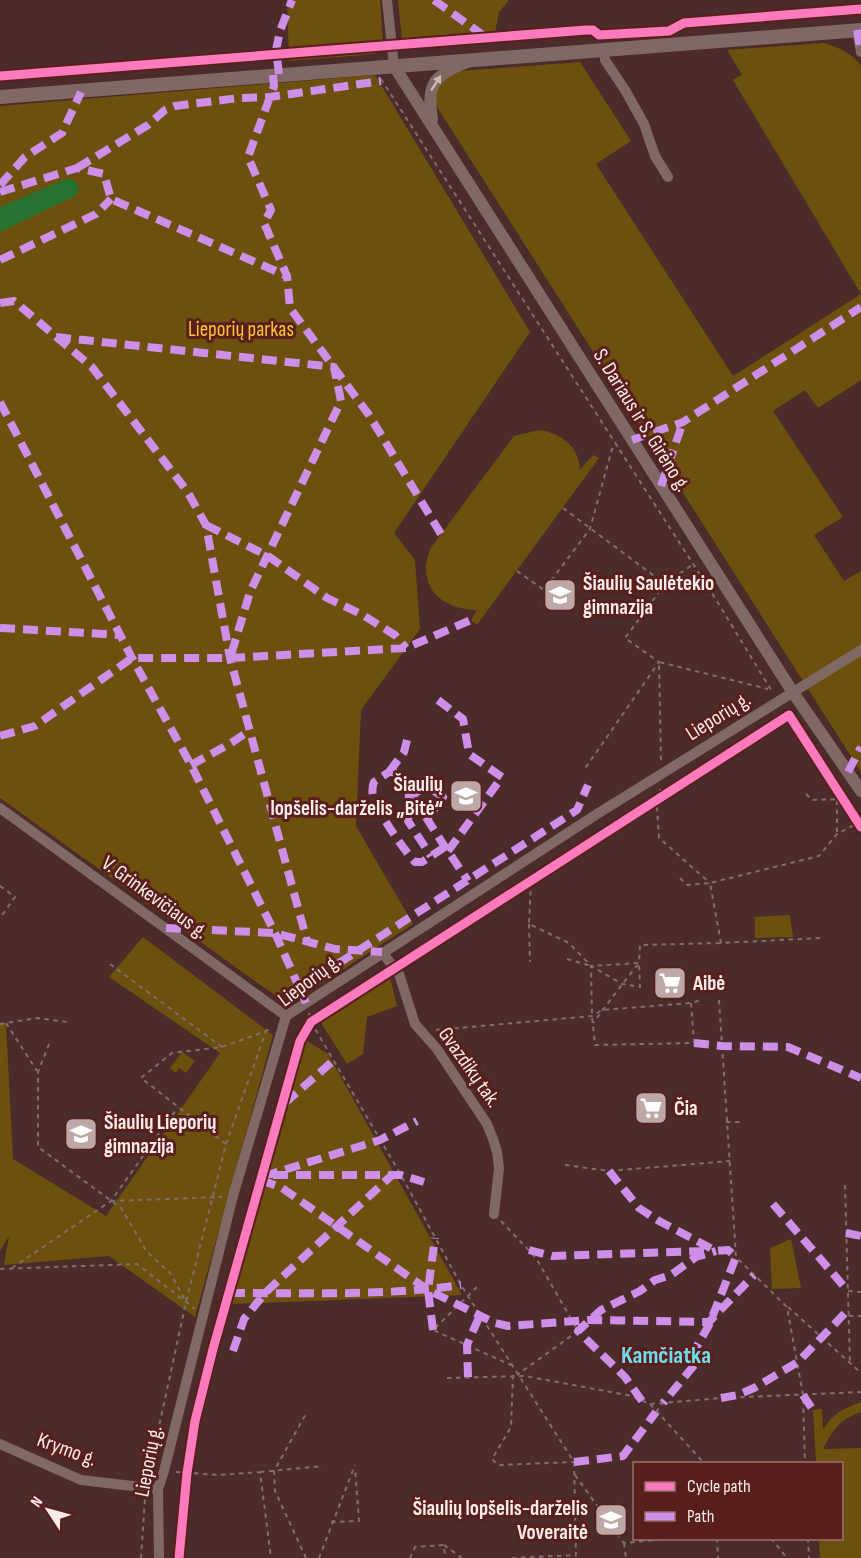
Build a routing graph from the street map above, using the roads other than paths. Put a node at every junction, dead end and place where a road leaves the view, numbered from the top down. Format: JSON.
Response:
{"nodes":[{"id":1,"x":387,"y":0,"type":"edge"},
{"id":2,"x":859,"y":30,"type":"edge"},
{"id":3,"x":604,"y":50,"type":"junction"},
{"id":4,"x":861,"y":52,"type":"edge"},
{"id":5,"x":474,"y":59,"type":"junction"},
{"id":6,"x":387,"y":67,"type":"junction"},
{"id":7,"x":0,"y":97,"type":"edge"},
{"id":8,"x":434,"y":126,"type":"junction"},
{"id":9,"x":668,"y":177,"type":"dead end"},
{"id":10,"x":861,"y":650,"type":"edge"},
{"id":11,"x":792,"y":691,"type":"junction"},
{"id":12,"x":861,"y":792,"type":"edge"},
{"id":13,"x":0,"y":808,"type":"edge"},
{"id":14,"x":382,"y":952,"type":"junction"},
{"id":15,"x":286,"y":1016,"type":"junction"},
{"id":16,"x":494,"y":1214,"type":"road end"},
{"id":17,"x":0,"y":1444,"type":"edge"},
{"id":18,"x":158,"y":1489,"type":"junction"},
{"id":19,"x":159,"y":1558,"type":"edge"}],
"edges":[{"from":1,"to":6,"type":"street"},
{"from":2,"to":3,"type":"main road"},
{"from":2,"to":4,"type":"street"},
{"from":3,"to":5,"type":"main road"},
{"from":3,"to":9,"type":"street"},
{"from":5,"to":6,"type":"main road"},
{"from":8,"to":5,"type":"street","one_way":true},
{"from":6,"to":7,"type":"main road"},
{"from":6,"to":8,"type":"street","name":"S. Dariaus ir S. Girėno g."},
{"from":8,"to":11,"type":"street","name":"S. Dariaus ir S. Girėno g."},
{"from":10,"to":11,"type":"street","name":"Lieporių g."},
{"from":11,"to":12,"type":"street","name":"S. Dariaus ir S. Girėno g."},
{"from":11,"to":14,"type":"street","name":"Lieporių g."},
{"from":13,"to":15,"type":"street","name":"V. Grinkevičiaus g."},
{"from":14,"to":15,"type":"street","name":"Lieporių g."},
{"from":14,"to":16,"type":"street","name":"Gvazdikų tak."},
{"from":15,"to":18,"type":"street","name":"Lieporių g."},
{"from":17,"to":18,"type":"street","name":"Krymo g."},
{"from":18,"to":19,"type":"street","name":"Lieporių g."}]}
